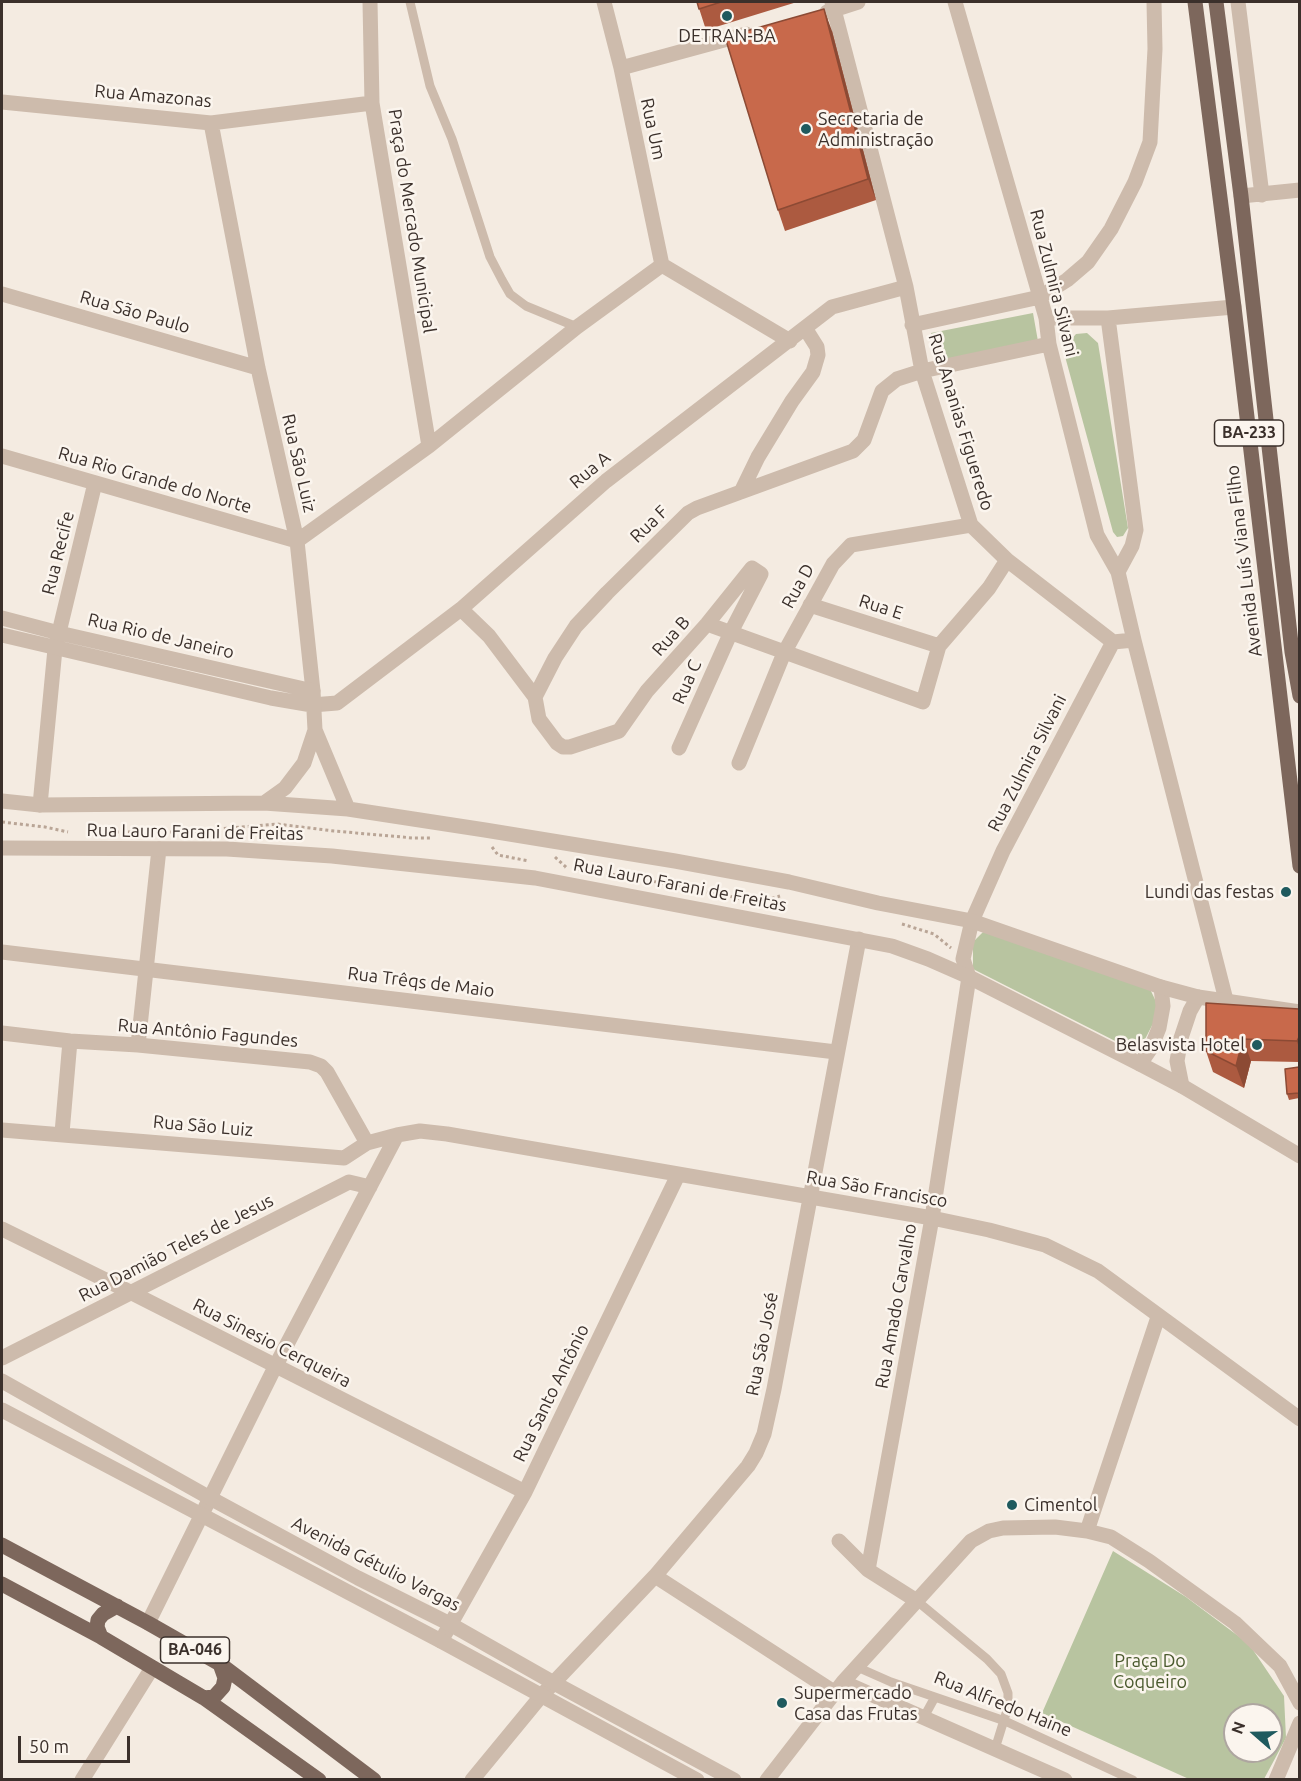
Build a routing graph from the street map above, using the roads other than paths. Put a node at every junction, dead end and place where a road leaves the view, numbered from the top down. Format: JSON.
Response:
{"nodes":[{"id":1,"x":370,"y":2,"type":"edge"},
{"id":2,"x":410,"y":2,"type":"edge"},
{"id":3,"x":604,"y":2,"type":"edge"},
{"id":4,"x":858,"y":2,"type":"edge"},
{"id":5,"x":955,"y":2,"type":"edge"},
{"id":6,"x":1154,"y":2,"type":"edge"},
{"id":7,"x":1195,"y":2,"type":"edge"},
{"id":8,"x":1216,"y":2,"type":"edge"},
{"id":9,"x":1238,"y":2,"type":"edge"},
{"id":10,"x":833,"y":6,"type":"edge"},
{"id":11,"x":812,"y":16,"type":"edge"},
{"id":12,"x":756,"y":31,"type":"edge"},
{"id":13,"x":621,"y":68,"type":"junction"},
{"id":14,"x":2,"y":102,"type":"edge"},
{"id":15,"x":372,"y":103,"type":"junction"},
{"id":16,"x":211,"y":123,"type":"junction"},
{"id":17,"x":1299,"y":190,"type":"edge"},
{"id":18,"x":1262,"y":195,"type":"junction"},
{"id":19,"x":1242,"y":196,"type":"junction"},
{"id":20,"x":662,"y":265,"type":"junction"},
{"id":21,"x":906,"y":287,"type":"junction"},
{"id":22,"x":2,"y":294,"type":"edge"},
{"id":23,"x":1040,"y":297,"type":"junction"},
{"id":24,"x":1234,"y":307,"type":"junction"},
{"id":25,"x":1046,"y":318,"type":"junction"},
{"id":26,"x":1108,"y":318,"type":"junction"},
{"id":27,"x":912,"y":325,"type":"junction"},
{"id":28,"x":577,"y":327,"type":"junction"},
{"id":29,"x":805,"y":328,"type":"junction"},
{"id":30,"x":790,"y":341,"type":"junction"},
{"id":31,"x":1049,"y":344,"type":"junction"},
{"id":32,"x":258,"y":368,"type":"junction"},
{"id":33,"x":922,"y":371,"type":"junction"},
{"id":34,"x":429,"y":446,"type":"junction"},
{"id":35,"x":2,"y":456,"type":"edge"},
{"id":36,"x":95,"y":483,"type":"junction"},
{"id":37,"x":741,"y":492,"type":"junction"},
{"id":38,"x":971,"y":525,"type":"junction"},
{"id":39,"x":297,"y":541,"type":"junction"},
{"id":40,"x":1007,"y":560,"type":"junction"},
{"id":41,"x":752,"y":568,"type":"joint"},
{"id":42,"x":1118,"y":572,"type":"junction"},
{"id":43,"x":810,"y":605,"type":"junction"},
{"id":44,"x":461,"y":609,"type":"junction"},
{"id":45,"x":2,"y":618,"type":"edge"},
{"id":46,"x":708,"y":624,"type":"junction"},
{"id":47,"x":731,"y":632,"type":"junction"},
{"id":48,"x":59,"y":633,"type":"junction"},
{"id":49,"x":2,"y":635,"type":"edge"},
{"id":50,"x":1134,"y":640,"type":"junction"},
{"id":51,"x":1113,"y":642,"type":"junction"},
{"id":52,"x":939,"y":646,"type":"junction"},
{"id":53,"x":55,"y":649,"type":"junction"},
{"id":54,"x":1296,"y":652,"type":"edge"},
{"id":55,"x":784,"y":653,"type":"junction"},
{"id":56,"x":1299,"y":696,"type":"edge"},
{"id":57,"x":535,"y":697,"type":"junction"},
{"id":58,"x":313,"y":698,"type":"junction"},
{"id":59,"x":315,"y":730,"type":"junction"},
{"id":60,"x":679,"y":747,"type":"dead end"},
{"id":61,"x":739,"y":763,"type":"dead end"},
{"id":62,"x":264,"y":803,"type":"junction"},
{"id":63,"x":4,"y":804,"type":"edge"},
{"id":64,"x":40,"y":805,"type":"junction"},
{"id":65,"x":348,"y":809,"type":"junction"},
{"id":66,"x":3,"y":846,"type":"edge"},
{"id":67,"x":159,"y":849,"type":"junction"},
{"id":68,"x":1299,"y":866,"type":"edge"},
{"id":69,"x":972,"y":921,"type":"junction"},
{"id":70,"x":859,"y":939,"type":"junction"},
{"id":71,"x":2,"y":952,"type":"edge"},
{"id":72,"x":147,"y":968,"type":"junction"},
{"id":73,"x":969,"y":977,"type":"junction"},
{"id":74,"x":1161,"y":987,"type":"junction"},
{"id":75,"x":1198,"y":997,"type":"junction"},
{"id":76,"x":1226,"y":1000,"type":"junction"},
{"id":77,"x":1299,"y":1012,"type":"edge"},
{"id":78,"x":2,"y":1033,"type":"edge"},
{"id":79,"x":70,"y":1041,"type":"junction"},
{"id":80,"x":138,"y":1045,"type":"junction"},
{"id":81,"x":836,"y":1052,"type":"junction"},
{"id":82,"x":1140,"y":1064,"type":"junction"},
{"id":83,"x":1182,"y":1086,"type":"junction"},
{"id":84,"x":2,"y":1130,"type":"edge"},
{"id":85,"x":62,"y":1133,"type":"junction"},
{"id":86,"x":397,"y":1135,"type":"junction"},
{"id":87,"x":367,"y":1143,"type":"junction"},
{"id":88,"x":1299,"y":1156,"type":"edge"},
{"id":89,"x":344,"y":1158,"type":"junction"},
{"id":90,"x":678,"y":1175,"type":"junction"},
{"id":91,"x":349,"y":1182,"type":"junction"},
{"id":92,"x":370,"y":1187,"type":"junction"},
{"id":93,"x":810,"y":1197,"type":"junction"},
{"id":94,"x":932,"y":1218,"type":"junction"},
{"id":95,"x":2,"y":1229,"type":"edge"},
{"id":96,"x":130,"y":1292,"type":"junction"},
{"id":97,"x":1158,"y":1317,"type":"junction"},
{"id":98,"x":2,"y":1358,"type":"edge"},
{"id":99,"x":275,"y":1367,"type":"junction"},
{"id":100,"x":2,"y":1381,"type":"edge"},
{"id":101,"x":2,"y":1410,"type":"edge"},
{"id":102,"x":1299,"y":1419,"type":"edge"},
{"id":103,"x":525,"y":1492,"type":"junction"},
{"id":104,"x":210,"y":1498,"type":"junction"},
{"id":105,"x":201,"y":1516,"type":"junction"},
{"id":106,"x":1087,"y":1531,"type":"junction"},
{"id":107,"x":839,"y":1540,"type":"dead end"},
{"id":108,"x":2,"y":1545,"type":"edge"},
{"id":109,"x":868,"y":1570,"type":"junction"},
{"id":110,"x":655,"y":1576,"type":"junction"},
{"id":111,"x":358,"y":1578,"type":"junction"},
{"id":112,"x":2,"y":1584,"type":"edge"},
{"id":113,"x":350,"y":1595,"type":"junction"},
{"id":114,"x":917,"y":1601,"type":"junction"},
{"id":115,"x":117,"y":1606,"type":"junction"},
{"id":116,"x":148,"y":1623,"type":"junction"},
{"id":117,"x":450,"y":1624,"type":"junction"},
{"id":118,"x":101,"y":1637,"type":"junction"},
{"id":119,"x":441,"y":1641,"type":"junction"},
{"id":120,"x":220,"y":1664,"type":"junction"},
{"id":121,"x":857,"y":1667,"type":"junction"},
{"id":122,"x":152,"y":1668,"type":"junction"},
{"id":123,"x":554,"y":1683,"type":"junction"},
{"id":124,"x":839,"y":1687,"type":"junction"},
{"id":125,"x":542,"y":1695,"type":"junction"},
{"id":126,"x":935,"y":1697,"type":"junction"},
{"id":127,"x":204,"y":1698,"type":"junction"},
{"id":128,"x":1299,"y":1703,"type":"edge"},
{"id":129,"x":924,"y":1718,"type":"junction"},
{"id":130,"x":622,"y":1720,"type":"junction"},
{"id":131,"x":1005,"y":1721,"type":"junction"},
{"id":132,"x":1299,"y":1723,"type":"edge"},
{"id":133,"x":615,"y":1735,"type":"junction"},
{"id":134,"x":996,"y":1749,"type":"junction"},
{"id":135,"x":82,"y":1779,"type":"edge"},
{"id":136,"x":319,"y":1779,"type":"edge"},
{"id":137,"x":374,"y":1779,"type":"edge"},
{"id":138,"x":472,"y":1779,"type":"edge"},
{"id":139,"x":697,"y":1779,"type":"edge"},
{"id":140,"x":734,"y":1779,"type":"edge"},
{"id":141,"x":767,"y":1779,"type":"edge"},
{"id":142,"x":1065,"y":1779,"type":"edge"},
{"id":143,"x":1132,"y":1779,"type":"edge"},
{"id":144,"x":1276,"y":1779,"type":"edge"}],
"edges":[{"from":1,"to":15,"type":"street","name":"Praça do Mercado Municipal"},
{"from":2,"to":28,"type":"lane"},
{"from":3,"to":13,"type":"street","name":"Rua Um"},
{"from":4,"to":10,"type":"street"},
{"from":5,"to":23,"type":"street","name":"Rua Zulmira Silvani"},
{"from":6,"to":23,"type":"street"},
{"from":7,"to":24,"type":"main road","name":"Avenida Luís Viana Filho","number":"BA-233"},
{"from":8,"to":19,"type":"main road","name":"Avenida Luís Viana Filho","number":"BA-233"},
{"from":9,"to":18,"type":"street"},
{"from":10,"to":11,"type":"street"},
{"from":10,"to":21,"type":"street","name":"Rua Ananias Figueredo"},
{"from":12,"to":13,"type":"street"},
{"from":13,"to":20,"type":"street","name":"Rua Um"},
{"from":14,"to":16,"type":"street","name":"Rua Amazonas"},
{"from":15,"to":16,"type":"street","name":"Rua Amazonas"},
{"from":15,"to":34,"type":"street","name":"Praça do Mercado Municipal"},
{"from":16,"to":32,"type":"street","name":"Rua São Luiz"},
{"from":17,"to":18,"type":"street"},
{"from":18,"to":19,"type":"street"},
{"from":19,"to":54,"type":"main road","name":"Avenida Luís Viana Filho","number":"BA-233"},
{"from":20,"to":28,"type":"street"},
{"from":20,"to":30,"type":"street"},
{"from":21,"to":27,"type":"street","name":"Rua Ananias Figueredo"},
{"from":21,"to":29,"type":"street","name":"Rua A"},
{"from":22,"to":32,"type":"street","name":"Rua São Paulo"},
{"from":23,"to":25,"type":"street","name":"Rua Zulmira Silvani"},
{"from":23,"to":27,"type":"street"},
{"from":24,"to":26,"type":"street"},
{"from":24,"to":68,"type":"main road","name":"Avenida Luís Viana Filho","number":"BA-233"},
{"from":25,"to":26,"type":"street"},
{"from":25,"to":31,"type":"street","name":"Rua Zulmira Silvani"},
{"from":26,"to":42,"type":"street"},
{"from":27,"to":33,"type":"street","name":"Rua Ananias Figueredo"},
{"from":28,"to":34,"type":"street"},
{"from":29,"to":30,"type":"street","name":"Rua A"},
{"from":29,"to":37,"type":"street"},
{"from":30,"to":44,"type":"street","name":"Rua A"},
{"from":31,"to":33,"type":"street","name":"Rua F"},
{"from":31,"to":42,"type":"street","name":"Rua Zulmira Silvani"},
{"from":32,"to":39,"type":"street","name":"Rua São Luiz"},
{"from":33,"to":37,"type":"street","name":"Rua F"},
{"from":33,"to":38,"type":"street","name":"Rua Ananias Figueredo"},
{"from":34,"to":39,"type":"street"},
{"from":35,"to":36,"type":"street","name":"Rua Rio Grande do Norte"},
{"from":36,"to":39,"type":"street","name":"Rua Rio Grande do Norte"},
{"from":36,"to":48,"type":"street","name":"Rua Recife"},
{"from":37,"to":57,"type":"street","name":"Rua F"},
{"from":38,"to":40,"type":"street","name":"Rua Ananias Figueredo"},
{"from":38,"to":43,"type":"street","name":"Rua D"},
{"from":39,"to":58,"type":"street","name":"Rua São Luiz"},
{"from":40,"to":51,"type":"street","name":"Rua Ananias Figueredo"},
{"from":40,"to":52,"type":"street"},
{"from":41,"to":46,"type":"street","name":"Rua B"},
{"from":41,"to":47,"type":"street","name":"Rua C"},
{"from":42,"to":50,"type":"street","name":"Rua Zulmira Silvani"},
{"from":43,"to":52,"type":"street","name":"Rua E"},
{"from":43,"to":55,"type":"street","name":"Rua D"},
{"from":44,"to":57,"type":"street"},
{"from":44,"to":58,"type":"street","name":"Rua A"},
{"from":45,"to":48,"type":"street","name":"Rua Rio de Janeiro"},
{"from":46,"to":47,"type":"street"},
{"from":46,"to":57,"type":"street","name":"Rua B"},
{"from":47,"to":55,"type":"street"},
{"from":47,"to":60,"type":"street","name":"Rua C"},
{"from":48,"to":53,"type":"street","name":"Rua Recife"},
{"from":48,"to":58,"type":"street","name":"Rua Rio de Janeiro"},
{"from":49,"to":53,"type":"street","name":"Rua Rio de Janeiro"},
{"from":50,"to":51,"type":"street"},
{"from":50,"to":76,"type":"street","name":"Rua Zulmira Silvani"},
{"from":51,"to":69,"type":"street","name":"Rua Zulmira Silvani"},
{"from":52,"to":55,"type":"street"},
{"from":53,"to":58,"type":"street","name":"Rua Rio de Janeiro"},
{"from":53,"to":64,"type":"street","name":"Rua Recife"},
{"from":54,"to":56,"type":"main road","name":"Avenida Luís Viana Filho","number":"BA-233"},
{"from":55,"to":61,"type":"street","name":"Rua D"},
{"from":58,"to":59,"type":"street","name":"Rua São Luiz"},
{"from":59,"to":62,"type":"street"},
{"from":59,"to":65,"type":"street","name":"Rua São Luiz"},
{"from":62,"to":64,"type":"street","name":"Rua Lauro Farani de Freitas"},
{"from":62,"to":65,"type":"street","name":"Rua Lauro Farani de Freitas"},
{"from":63,"to":64,"type":"street","name":"Rua Lauro Farani de Freitas"},
{"from":65,"to":69,"type":"street","name":"Rua Lauro Farani de Freitas"},
{"from":66,"to":67,"type":"street","name":"Rua Lauro Farani de Freitas"},
{"from":67,"to":70,"type":"street","name":"Rua Lauro Farani de Freitas"},
{"from":67,"to":72,"type":"street"},
{"from":69,"to":73,"type":"street","name":"Rua Zulmira Silvani"},
{"from":69,"to":74,"type":"street","name":"Rua Lauro Farani de Freitas"},
{"from":70,"to":73,"type":"street","name":"Rua Lauro Farani de Freitas"},
{"from":70,"to":81,"type":"street","name":"Rua São José"},
{"from":71,"to":72,"type":"street","name":"Rua Trêqs de Maio"},
{"from":72,"to":80,"type":"street"},
{"from":72,"to":81,"type":"street","name":"Rua Trêqs de Maio"},
{"from":73,"to":82,"type":"street","name":"Rua Lauro Farani de Freitas"},
{"from":73,"to":94,"type":"street","name":"Rua Amado Carvalho"},
{"from":74,"to":75,"type":"street","name":"Rua Lauro Farani de Freitas"},
{"from":74,"to":82,"type":"street"},
{"from":75,"to":76,"type":"street","name":"Rua Lauro Farani de Freitas"},
{"from":75,"to":83,"type":"street"},
{"from":76,"to":77,"type":"street","name":"Rua Lauro Farani de Freitas"},
{"from":78,"to":79,"type":"street","name":"Rua Antônio Fagundes"},
{"from":79,"to":80,"type":"street","name":"Rua Antônio Fagundes"},
{"from":79,"to":85,"type":"street"},
{"from":80,"to":87,"type":"street","name":"Rua Antônio Fagundes"},
{"from":81,"to":93,"type":"street","name":"Rua São José"},
{"from":82,"to":83,"type":"street","name":"Rua Lauro Farani de Freitas"},
{"from":83,"to":88,"type":"street","name":"Rua Lauro Farani de Freitas"},
{"from":84,"to":85,"type":"street","name":"Rua São Luiz"},
{"from":85,"to":89,"type":"street","name":"Rua São Luiz"},
{"from":86,"to":87,"type":"street"},
{"from":86,"to":90,"type":"street","name":"Rua São Francisco"},
{"from":86,"to":92,"type":"street"},
{"from":87,"to":89,"type":"street"},
{"from":89,"to":91,"type":"street"},
{"from":90,"to":93,"type":"street","name":"Rua São Francisco"},
{"from":90,"to":103,"type":"street","name":"Rua Santo Antônio"},
{"from":91,"to":92,"type":"street"},
{"from":91,"to":96,"type":"street","name":"Rua Damião Teles de Jesus"},
{"from":92,"to":99,"type":"street"},
{"from":93,"to":94,"type":"street","name":"Rua São Francisco"},
{"from":93,"to":110,"type":"street","name":"Rua São José"},
{"from":94,"to":97,"type":"street","name":"Rua São Francisco"},
{"from":94,"to":109,"type":"street","name":"Rua Amado Carvalho"},
{"from":95,"to":96,"type":"street","name":"Rua Sinesio Cerqueira"},
{"from":96,"to":98,"type":"street","name":"Rua Damião Teles de Jesus"},
{"from":96,"to":99,"type":"street","name":"Rua Sinesio Cerqueira"},
{"from":97,"to":102,"type":"street","name":"Rua São Francisco"},
{"from":97,"to":106,"type":"street"},
{"from":99,"to":103,"type":"street","name":"Rua Sinesio Cerqueira"},
{"from":99,"to":104,"type":"street"},
{"from":100,"to":104,"type":"street","name":"Avenida Gétulio Vargas"},
{"from":101,"to":105,"type":"street"},
{"from":103,"to":117,"type":"street","name":"Rua Santo Antônio"},
{"from":104,"to":105,"type":"street"},
{"from":104,"to":111,"type":"street","name":"Avenida Gétulio Vargas"},
{"from":105,"to":113,"type":"street"},
{"from":105,"to":116,"type":"street"},
{"from":106,"to":114,"type":"street"},
{"from":106,"to":128,"type":"street"},
{"from":107,"to":109,"type":"street"},
{"from":108,"to":115,"type":"main road","number":"BA-046"},
{"from":109,"to":114,"type":"street"},
{"from":110,"to":123,"type":"street","name":"Rua São José"},
{"from":110,"to":124,"type":"street"},
{"from":111,"to":113,"type":"street"},
{"from":111,"to":117,"type":"street","name":"Avenida Gétulio Vargas"},
{"from":112,"to":118,"type":"main road","number":"BA-046"},
{"from":113,"to":119,"type":"street"},
{"from":114,"to":121,"type":"street"},
{"from":114,"to":131,"type":"lane"},
{"from":115,"to":116,"type":"main road","number":"BA-046"},
{"from":115,"to":118,"type":"main road"},
{"from":116,"to":120,"type":"main road","number":"BA-046"},
{"from":117,"to":119,"type":"street","name":"Rua Santo Antônio"},
{"from":117,"to":123,"type":"street","name":"Avenida Gétulio Vargas"},
{"from":118,"to":122,"type":"main road","number":"BA-046"},
{"from":119,"to":125,"type":"street"},
{"from":120,"to":127,"type":"main road"},
{"from":120,"to":137,"type":"main road","number":"BA-046"},
{"from":121,"to":124,"type":"street"},
{"from":121,"to":126,"type":"lane","name":"Rua Alfredo Haine"},
{"from":122,"to":127,"type":"main road","number":"BA-046"},
{"from":122,"to":135,"type":"street"},
{"from":123,"to":125,"type":"street","name":"Rua São José"},
{"from":123,"to":130,"type":"street","name":"Avenida Gétulio Vargas"},
{"from":124,"to":129,"type":"street"},
{"from":124,"to":141,"type":"street"},
{"from":125,"to":133,"type":"street"},
{"from":125,"to":138,"type":"street"},
{"from":126,"to":129,"type":"lane"},
{"from":126,"to":131,"type":"lane","name":"Rua Alfredo Haine"},
{"from":127,"to":136,"type":"main road","number":"BA-046"},
{"from":129,"to":134,"type":"street"},
{"from":130,"to":133,"type":"street"},
{"from":130,"to":140,"type":"street","name":"Avenida Gétulio Vargas"},
{"from":131,"to":134,"type":"lane"},
{"from":131,"to":143,"type":"lane","name":"Rua Alfredo Haine"},
{"from":132,"to":144,"type":"street"},
{"from":133,"to":139,"type":"street"},
{"from":134,"to":142,"type":"street"}]}
